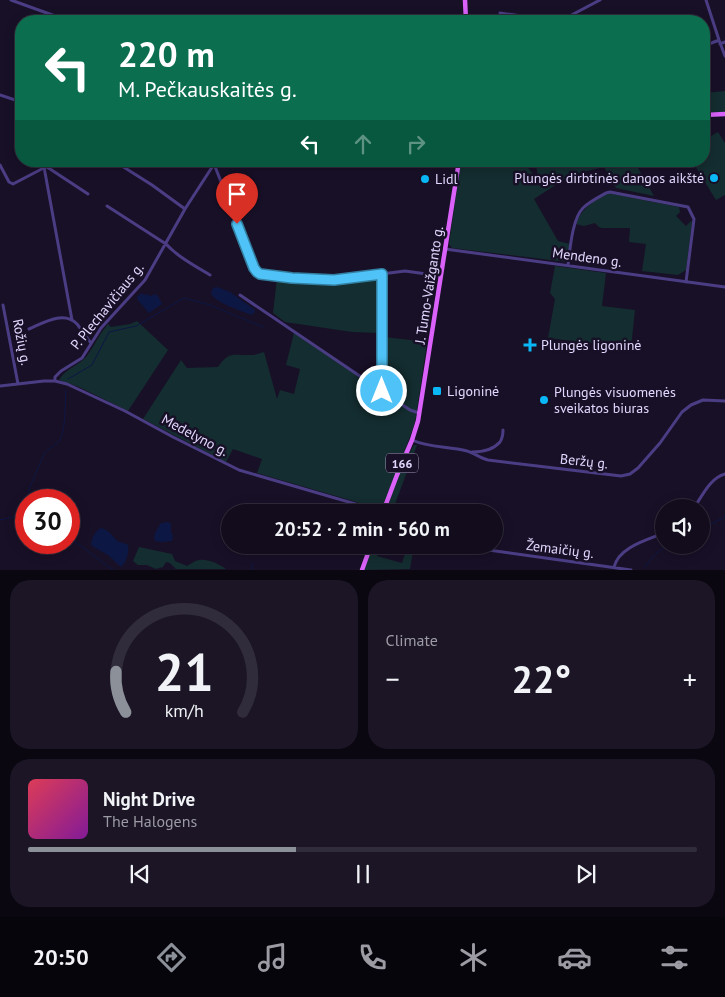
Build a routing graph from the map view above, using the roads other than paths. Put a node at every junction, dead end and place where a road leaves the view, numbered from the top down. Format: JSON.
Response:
{"nodes":[{"id":1,"x":11,"y":0,"type":"edge"},
{"id":2,"x":465,"y":0,"type":"edge"},
{"id":3,"x":600,"y":0,"type":"edge"},
{"id":4,"x":706,"y":0,"type":"edge"},
{"id":5,"x":16,"y":1,"type":"edge"},
{"id":6,"x":500,"y":12,"type":"dead end"},
{"id":7,"x":52,"y":15,"type":"edge"},
{"id":8,"x":466,"y":15,"type":"edge"},
{"id":9,"x":519,"y":15,"type":"edge"},
{"id":10,"x":573,"y":15,"type":"edge"},
{"id":11,"x":719,"y":42,"type":"junction"},
{"id":12,"x":725,"y":42,"type":"edge"},
{"id":13,"x":710,"y":44,"type":"edge"},
{"id":14,"x":725,"y":56,"type":"edge"},
{"id":15,"x":0,"y":95,"type":"edge"},
{"id":16,"x":15,"y":100,"type":"edge"},
{"id":17,"x":725,"y":114,"type":"edge"},
{"id":18,"x":710,"y":115,"type":"edge"},
{"id":19,"x":0,"y":165,"type":"edge"},
{"id":20,"x":45,"y":167,"type":"junction"},
{"id":21,"x":124,"y":167,"type":"edge"},
{"id":22,"x":212,"y":167,"type":"edge"},
{"id":23,"x":217,"y":167,"type":"edge"},
{"id":24,"x":459,"y":167,"type":"edge"},
{"id":25,"x":88,"y":194,"type":"dead end"},
{"id":26,"x":107,"y":206,"type":"dead end"},
{"id":27,"x":185,"y":209,"type":"junction"},
{"id":28,"x":166,"y":244,"type":"junction"},
{"id":29,"x":446,"y":249,"type":"junction"},
{"id":30,"x":568,"y":265,"type":"junction"},
{"id":31,"x":382,"y":274,"type":"junction"},
{"id":32,"x":210,"y":275,"type":"dead end"},
{"id":33,"x":441,"y":276,"type":"junction"},
{"id":34,"x":686,"y":282,"type":"junction"},
{"id":35,"x":725,"y":287,"type":"edge"},
{"id":36,"x":240,"y":295,"type":"dead end"},
{"id":37,"x":3,"y":305,"type":"dead end"},
{"id":38,"x":72,"y":320,"type":"junction"},
{"id":39,"x":29,"y":329,"type":"dead end"},
{"id":40,"x":91,"y":343,"type":"junction"},
{"id":41,"x":55,"y":381,"type":"junction"},
{"id":42,"x":18,"y":384,"type":"junction"},
{"id":43,"x":0,"y":386,"type":"edge"},
{"id":44,"x":382,"y":391,"type":"junction"},
{"id":45,"x":725,"y":401,"type":"edge"},
{"id":46,"x":420,"y":413,"type":"junction"},
{"id":47,"x":504,"y":430,"type":"dead end"},
{"id":48,"x":412,"y":440,"type":"junction"},
{"id":49,"x":472,"y":452,"type":"junction"},
{"id":50,"x":725,"y":474,"type":"edge"},
{"id":51,"x":700,"y":499,"type":"edge"},
{"id":52,"x":356,"y":504,"type":"edge"},
{"id":53,"x":386,"y":504,"type":"edge"},
{"id":54,"x":655,"y":537,"type":"edge"},
{"id":55,"x":503,"y":552,"type":"edge"},
{"id":56,"x":368,"y":554,"type":"edge"},
{"id":57,"x":614,"y":567,"type":"junction"},
{"id":58,"x":362,"y":570,"type":"edge"},
{"id":59,"x":631,"y":570,"type":"edge"}],
"edges":[{"from":1,"to":5,"type":"street"},
{"from":2,"to":8,"type":"main road"},
{"from":3,"to":10,"type":"street"},
{"from":4,"to":11,"type":"street"},
{"from":5,"to":7,"type":"street"},
{"from":6,"to":9,"type":"street"},
{"from":11,"to":12,"type":"street"},
{"from":11,"to":13,"type":"street"},
{"from":11,"to":14,"type":"street"},
{"from":15,"to":16,"type":"street"},
{"from":17,"to":18,"type":"main road"},
{"from":19,"to":20,"type":"street"},
{"from":20,"to":25,"type":"street"},
{"from":20,"to":38,"type":"street"},
{"from":21,"to":27,"type":"street"},
{"from":22,"to":27,"type":"street","name":"P. Plechavičiaus g."},
{"from":23,"to":31,"type":"street"},
{"from":24,"to":29,"type":"main road","name":"J. Tumo-Vaižganto g.","number":"166"},
{"from":26,"to":28,"type":"street"},
{"from":27,"to":28,"type":"street","name":"P. Plechavičiaus g."},
{"from":28,"to":32,"type":"street"},
{"from":28,"to":40,"type":"street","name":"P. Plechavičiaus g."},
{"from":29,"to":30,"type":"street","name":"Mendeno g."},
{"from":29,"to":33,"type":"main road","name":"J. Tumo-Vaižganto g.","number":"166"},
{"from":30,"to":34,"type":"street","name":"Mendeno g."},
{"from":30,"to":34,"type":"street"},
{"from":31,"to":33,"type":"street"},
{"from":31,"to":44,"type":"street"},
{"from":33,"to":46,"type":"main road","name":"J. Tumo-Vaižganto g.","number":"166"},
{"from":34,"to":35,"type":"street","name":"Mendeno g."},
{"from":36,"to":44,"type":"street"},
{"from":37,"to":42,"type":"street","name":"Rožių g."},
{"from":38,"to":39,"type":"street"},
{"from":38,"to":40,"type":"street"},
{"from":40,"to":41,"type":"street","name":"P. Plechavičiaus g."},
{"from":41,"to":42,"type":"street","name":"Medelyno g."},
{"from":41,"to":52,"type":"street","name":"Medelyno g."},
{"from":42,"to":43,"type":"street","name":"Medelyno g."},
{"from":44,"to":46,"type":"street"},
{"from":45,"to":49,"type":"street","name":"Beržų g."},
{"from":46,"to":48,"type":"main road","number":"166"},
{"from":47,"to":49,"type":"street"},
{"from":48,"to":49,"type":"street","name":"Beržų g."},
{"from":48,"to":53,"type":"main road","number":"166"},
{"from":50,"to":51,"type":"street"},
{"from":54,"to":57,"type":"street"},
{"from":55,"to":57,"type":"street","name":"Žemaičių g."},
{"from":56,"to":58,"type":"main road"},
{"from":57,"to":59,"type":"street","name":"Žemaičių g."}]}
